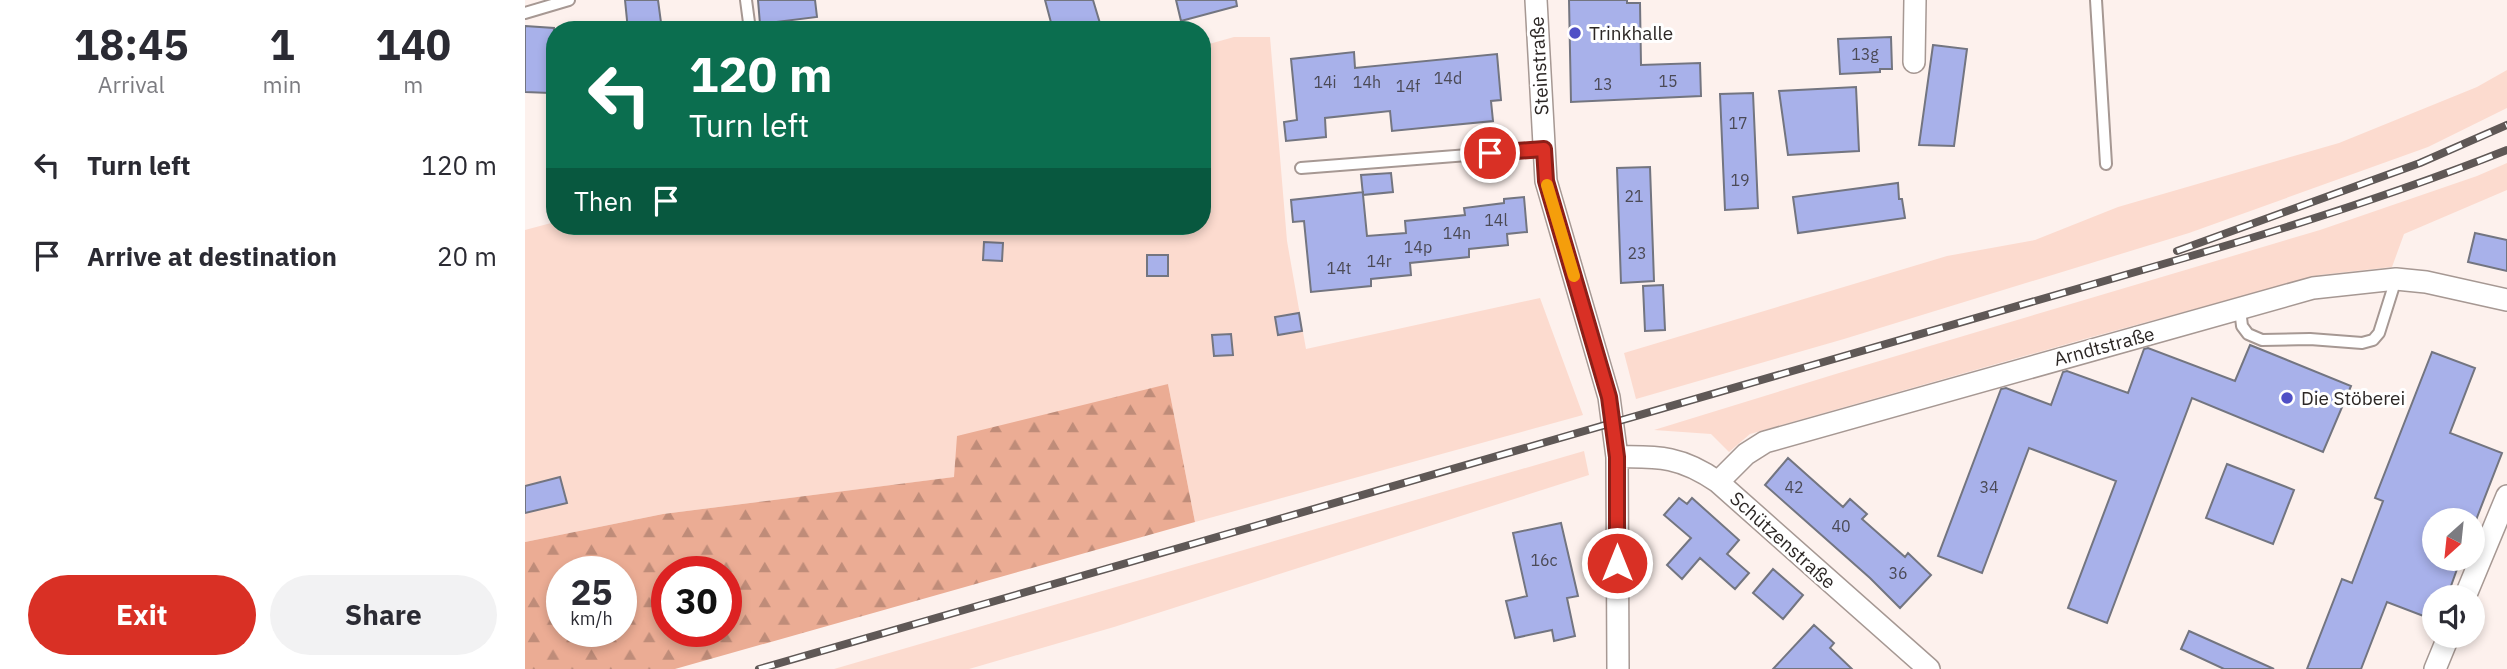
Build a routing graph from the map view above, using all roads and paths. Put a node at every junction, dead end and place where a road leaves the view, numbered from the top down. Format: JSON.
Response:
{"nodes":[{"id":1,"x":569,"y":0,"type":"edge"},
{"id":2,"x":746,"y":0,"type":"edge"},
{"id":3,"x":1536,"y":0,"type":"edge"},
{"id":4,"x":1915,"y":0,"type":"edge"},
{"id":5,"x":2097,"y":0,"type":"edge"},
{"id":6,"x":525,"y":13,"type":"edge"},
{"id":7,"x":749,"y":21,"type":"edge"},
{"id":8,"x":1914,"y":62,"type":"dead end"},
{"id":9,"x":1544,"y":149,"type":"junction"},
{"id":10,"x":2106,"y":164,"type":"dead end"},
{"id":11,"x":1301,"y":168,"type":"dead end"},
{"id":12,"x":2396,"y":279,"type":"junction"},
{"id":13,"x":2507,"y":300,"type":"edge"},
{"id":14,"x":2240,"y":309,"type":"junction"},
{"id":15,"x":1617,"y":457,"type":"junction"},
{"id":16,"x":1718,"y":482,"type":"junction"},
{"id":17,"x":2507,"y":496,"type":"edge"},
{"id":18,"x":2470,"y":585,"type":"edge"},
{"id":19,"x":2444,"y":648,"type":"edge"},
{"id":20,"x":1618,"y":669,"type":"edge"},
{"id":21,"x":1929,"y":669,"type":"edge"},
{"id":22,"x":2435,"y":669,"type":"edge"}],
"edges":[{"from":1,"to":6,"type":"lane"},
{"from":2,"to":7,"type":"lane"},
{"from":3,"to":9,"type":"street","name":"Steinstraße"},
{"from":4,"to":8,"type":"street"},
{"from":5,"to":10,"type":"lane"},
{"from":9,"to":11,"type":"lane"},
{"from":9,"to":15,"type":"street","name":"Steinstraße"},
{"from":12,"to":13,"type":"street","name":"Arndtstraße"},
{"from":12,"to":14,"type":"street","name":"Arndtstraße"},
{"from":12,"to":14,"type":"lane"},
{"from":14,"to":16,"type":"street","name":"Arndtstraße"},
{"from":15,"to":16,"type":"street","name":"Schützenstraße"},
{"from":15,"to":20,"type":"street","name":"Steinstraße"},
{"from":16,"to":21,"type":"street","name":"Schützenstraße"},
{"from":17,"to":18,"type":"street"},
{"from":19,"to":22,"type":"street"}]}
